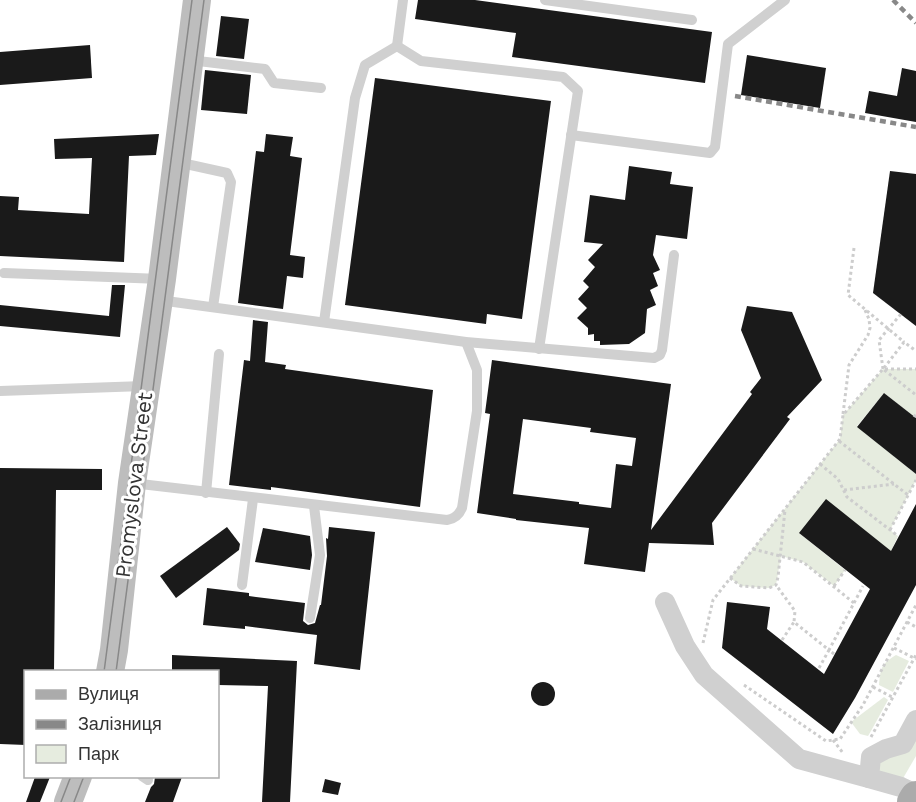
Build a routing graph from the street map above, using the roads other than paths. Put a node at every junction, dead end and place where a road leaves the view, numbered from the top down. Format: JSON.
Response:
{"nodes":[{"id":1,"x":197,"y":0,"type":"edge"},
{"id":2,"x":403,"y":0,"type":"edge"},
{"id":3,"x":545,"y":0,"type":"edge"},
{"id":4,"x":785,"y":0,"type":"edge"},
{"id":5,"x":692,"y":21,"type":"dead end"},
{"id":6,"x":397,"y":46,"type":"junction"},
{"id":7,"x":190,"y":60,"type":"junction"},
{"id":8,"x":321,"y":88,"type":"dead end"},
{"id":9,"x":571,"y":135,"type":"junction"},
{"id":10,"x":176,"y":162,"type":"junction"},
{"id":11,"x":674,"y":255,"type":"dead end"},
{"id":12,"x":4,"y":273,"type":"dead end"},
{"id":13,"x":160,"y":289,"type":"junction"},
{"id":14,"x":213,"y":307,"type":"junction"},
{"id":15,"x":324,"y":322,"type":"junction"},
{"id":16,"x":466,"y":342,"type":"junction"},
{"id":17,"x":539,"y":349,"type":"junction"},
{"id":18,"x":219,"y":354,"type":"dead end"},
{"id":19,"x":146,"y":387,"type":"junction"},
{"id":20,"x":0,"y":391,"type":"edge"},
{"id":21,"x":132,"y":483,"type":"junction"},
{"id":22,"x":206,"y":493,"type":"junction"},
{"id":23,"x":253,"y":499,"type":"junction"},
{"id":24,"x":314,"y":506,"type":"junction"},
{"id":25,"x":242,"y":585,"type":"dead end"},
{"id":26,"x":665,"y":602,"type":"dead end"},
{"id":27,"x":310,"y":618,"type":"dead end"},
{"id":28,"x":110,"y":670,"type":"edge"},
{"id":29,"x":916,"y":720,"type":"edge"},
{"id":30,"x":861,"y":776,"type":"junction"},
{"id":31,"x":78,"y":778,"type":"edge"},
{"id":32,"x":916,"y":795,"type":"edge"},
{"id":33,"x":68,"y":802,"type":"edge"},
{"id":34,"x":913,"y":802,"type":"edge"}],
"edges":[{"from":1,"to":7,"type":"main road","name":"Promyslova Street"},
{"from":2,"to":6,"type":"lane"},
{"from":3,"to":5,"type":"lane"},
{"from":4,"to":9,"type":"lane"},
{"from":6,"to":9,"type":"lane"},
{"from":6,"to":15,"type":"lane"},
{"from":7,"to":8,"type":"lane"},
{"from":7,"to":10,"type":"main road","name":"Promyslova Street"},
{"from":9,"to":17,"type":"lane"},
{"from":10,"to":13,"type":"main road","name":"Promyslova Street"},
{"from":10,"to":14,"type":"lane"},
{"from":11,"to":17,"type":"lane"},
{"from":12,"to":13,"type":"lane"},
{"from":13,"to":14,"type":"lane"},
{"from":13,"to":19,"type":"main road","name":"Promyslova Street"},
{"from":14,"to":15,"type":"lane"},
{"from":15,"to":16,"type":"lane"},
{"from":16,"to":17,"type":"lane"},
{"from":16,"to":24,"type":"lane"},
{"from":18,"to":22,"type":"lane"},
{"from":19,"to":20,"type":"lane"},
{"from":19,"to":21,"type":"main road","name":"Promyslova Street"},
{"from":21,"to":22,"type":"lane"},
{"from":21,"to":28,"type":"main road","name":"Promyslova Street"},
{"from":22,"to":23,"type":"lane"},
{"from":23,"to":24,"type":"lane"},
{"from":23,"to":25,"type":"lane"},
{"from":24,"to":27,"type":"lane"},
{"from":26,"to":30,"type":"street"},
{"from":29,"to":30,"type":"street"},
{"from":30,"to":32,"type":"street"},
{"from":31,"to":33,"type":"main road"},
{"from":32,"to":34,"type":"main road"}]}
